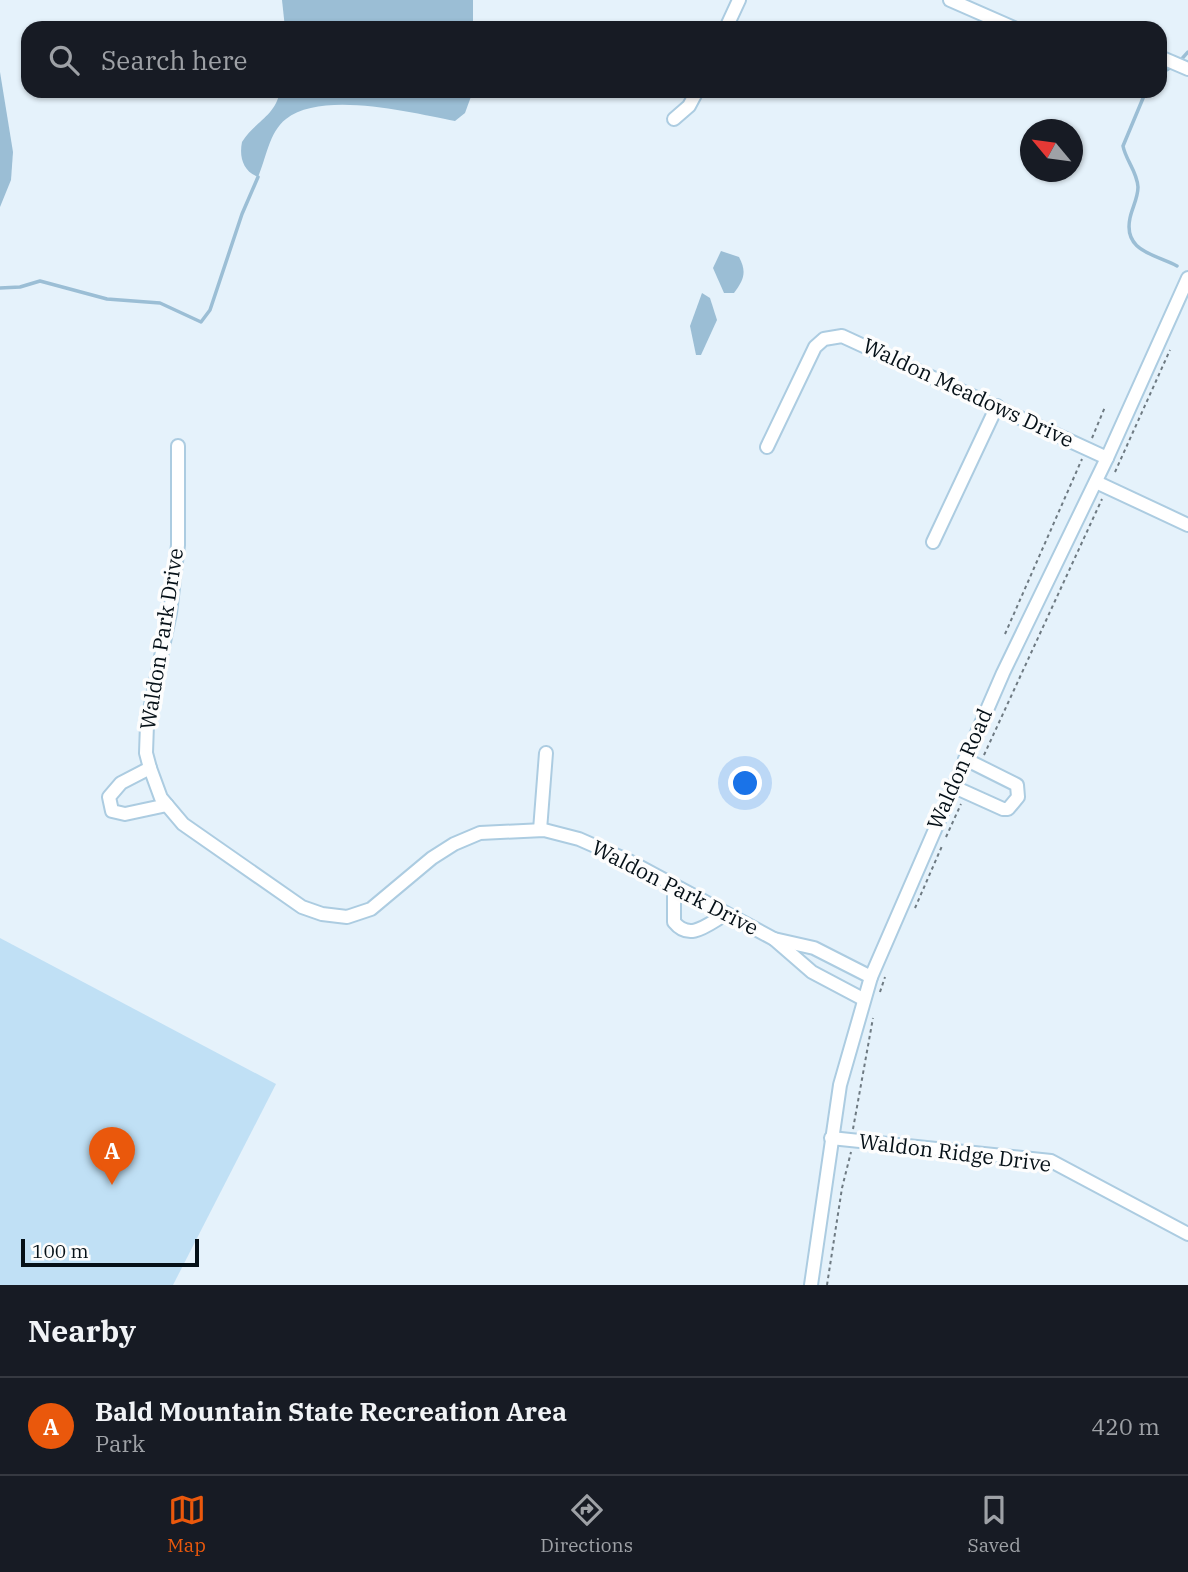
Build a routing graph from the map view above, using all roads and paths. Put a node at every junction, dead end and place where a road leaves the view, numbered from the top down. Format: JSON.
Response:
{"nodes":[{"id":1,"x":739,"y":0,"type":"edge"},
{"id":2,"x":956,"y":1,"type":"edge"},
{"id":3,"x":729,"y":21,"type":"edge"},
{"id":4,"x":999,"y":21,"type":"edge"},
{"id":5,"x":1167,"y":60,"type":"edge"},
{"id":6,"x":1188,"y":69,"type":"edge"},
{"id":7,"x":693,"y":98,"type":"edge"},
{"id":8,"x":674,"y":119,"type":"dead end"},
{"id":9,"x":1188,"y":278,"type":"edge"},
{"id":10,"x":997,"y":407,"type":"junction"},
{"id":11,"x":1105,"y":407,"type":"dead end"},
{"id":12,"x":177,"y":446,"type":"dead end"},
{"id":13,"x":767,"y":447,"type":"dead end"},
{"id":14,"x":1087,"y":449,"type":"junction"},
{"id":15,"x":1107,"y":458,"type":"junction"},
{"id":16,"x":1096,"y":482,"type":"junction"},
{"id":17,"x":1188,"y":525,"type":"edge"},
{"id":18,"x":933,"y":542,"type":"dead end"},
{"id":19,"x":1005,"y":634,"type":"dead end"},
{"id":20,"x":546,"y":753,"type":"dead end"},
{"id":21,"x":965,"y":758,"type":"junction"},
{"id":22,"x":150,"y":768,"type":"junction"},
{"id":23,"x":952,"y":786,"type":"junction"},
{"id":24,"x":167,"y":805,"type":"junction"},
{"id":25,"x":540,"y":830,"type":"junction"},
{"id":26,"x":674,"y":886,"type":"junction"},
{"id":27,"x":726,"y":914,"type":"junction"},
{"id":28,"x":774,"y":939,"type":"junction"},
{"id":29,"x":872,"y":977,"type":"junction"},
{"id":30,"x":863,"y":999,"type":"junction"},
{"id":31,"x":831,"y":1139,"type":"junction"},
{"id":32,"x":1188,"y":1234,"type":"edge"},
{"id":33,"x":811,"y":1285,"type":"edge"}],
"edges":[{"from":1,"to":3,"type":"street"},
{"from":2,"to":4,"type":"street"},
{"from":5,"to":6,"type":"street"},
{"from":7,"to":8,"type":"street"},
{"from":9,"to":15,"type":"street","name":"Waldon Road"},
{"from":10,"to":13,"type":"street","name":"Waldon Meadows Drive"},
{"from":10,"to":14,"type":"street","name":"Waldon Meadows Drive"},
{"from":10,"to":18,"type":"street"},
{"from":11,"to":14,"type":"path"},
{"from":12,"to":22,"type":"street","name":"Waldon Park Drive"},
{"from":14,"to":15,"type":"street","name":"Waldon Meadows Drive"},
{"from":14,"to":19,"type":"path"},
{"from":15,"to":16,"type":"street","name":"Waldon Road"},
{"from":16,"to":17,"type":"street"},
{"from":16,"to":21,"type":"street","name":"Waldon Road"},
{"from":20,"to":25,"type":"street"},
{"from":21,"to":23,"type":"street","name":"Waldon Road"},
{"from":21,"to":23,"type":"street"},
{"from":22,"to":24,"type":"street","name":"Waldon Park Drive"},
{"from":22,"to":24,"type":"street"},
{"from":23,"to":29,"type":"street","name":"Waldon Road"},
{"from":24,"to":25,"type":"street","name":"Waldon Park Drive"},
{"from":25,"to":26,"type":"street","name":"Waldon Park Drive"},
{"from":26,"to":27,"type":"street","name":"Waldon Park Drive"},
{"from":26,"to":27,"type":"street"},
{"from":27,"to":28,"type":"street","name":"Waldon Park Drive"},
{"from":28,"to":29,"type":"street","name":"Waldon Park Drive"},
{"from":28,"to":30,"type":"street","name":"Waldon Park Drive"},
{"from":29,"to":30,"type":"street","name":"Waldon Road"},
{"from":30,"to":31,"type":"street","name":"Waldon Road"},
{"from":31,"to":32,"type":"street","name":"Waldon Ridge Drive"},
{"from":31,"to":33,"type":"street","name":"Waldon Road"}]}
